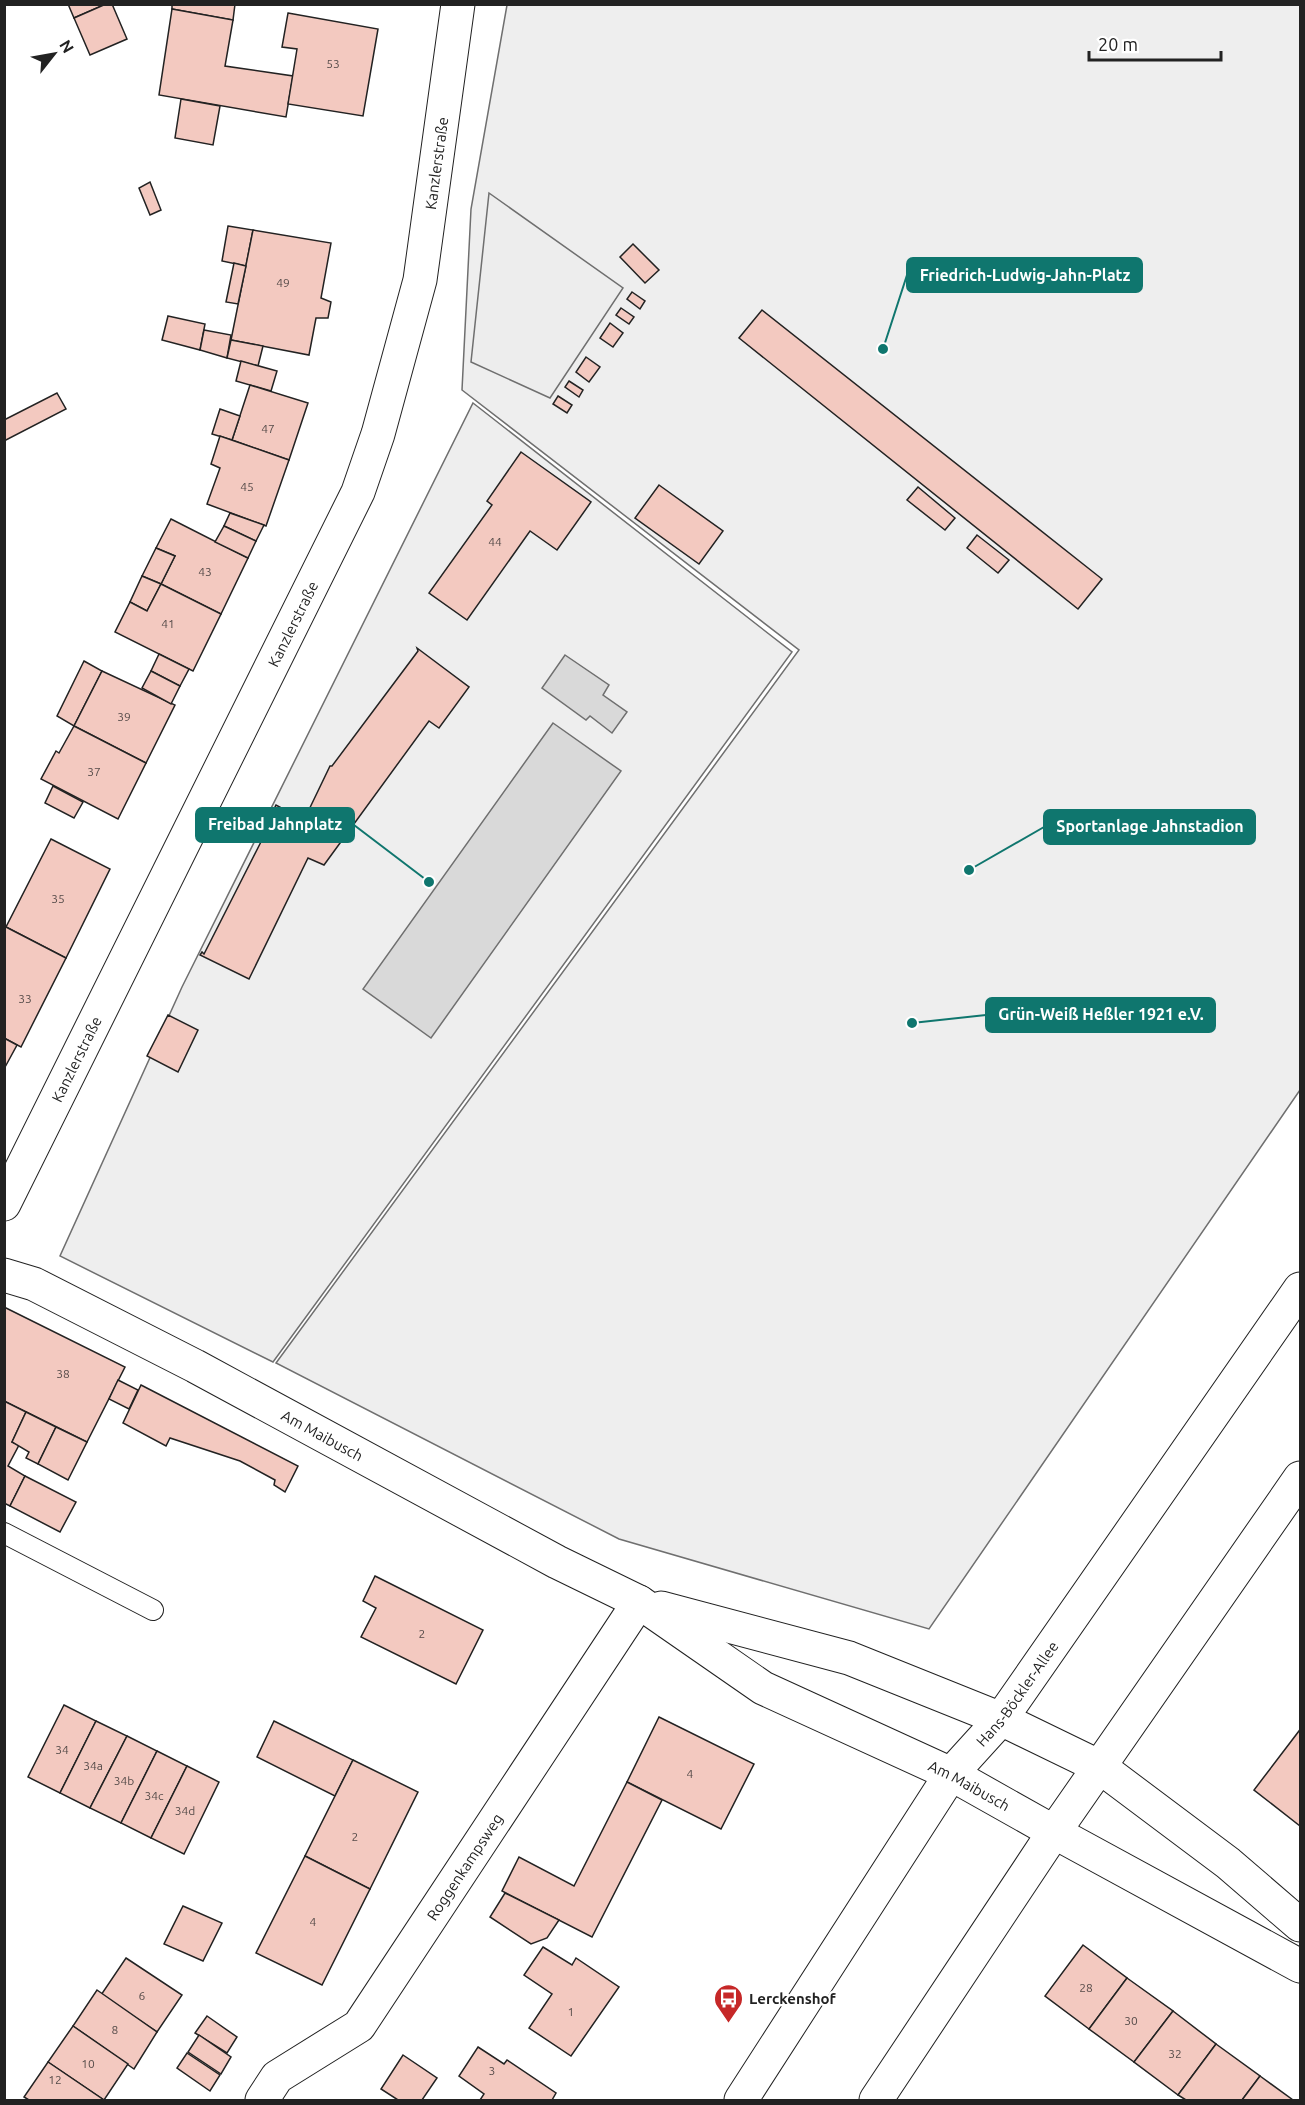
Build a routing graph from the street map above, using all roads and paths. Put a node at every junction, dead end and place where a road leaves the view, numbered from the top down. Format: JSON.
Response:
{"nodes":[{"id":1,"x":458,"y":4,"type":"edge"},
{"id":2,"x":4,"y":1204,"type":"edge"},
{"id":3,"x":4,"y":1275,"type":"edge"},
{"id":4,"x":1300,"y":1290,"type":"edge"},
{"id":5,"x":1300,"y":1479,"type":"edge"},
{"id":6,"x":4,"y":1533,"type":"edge"},
{"id":7,"x":639,"y":1602,"type":"junction"},
{"id":8,"x":153,"y":1610,"type":"dead end"},
{"id":9,"x":1001,"y":1719,"type":"junction"},
{"id":10,"x":1100,"y":1767,"type":"junction"},
{"id":11,"x":951,"y":1774,"type":"junction"},
{"id":12,"x":1054,"y":1832,"type":"junction"},
{"id":13,"x":1300,"y":1925,"type":"edge"},
{"id":14,"x":1299,"y":1962,"type":"edge"},
{"id":15,"x":262,"y":2100,"type":"edge"},
{"id":16,"x":741,"y":2100,"type":"edge"},
{"id":17,"x":876,"y":2100,"type":"edge"}],
"edges":[{"from":1,"to":2,"type":"street","name":"Kanzlerstraße"},
{"from":3,"to":7,"type":"street","name":"Am Maibusch"},
{"from":4,"to":9,"type":"street","name":"Hans-Böckler-Allee"},
{"from":5,"to":10,"type":"street"},
{"from":6,"to":8,"type":"lane"},
{"from":7,"to":9,"type":"street","name":"Am Maibusch"},
{"from":7,"to":11,"type":"street","name":"Am Maibusch"},
{"from":7,"to":15,"type":"street","name":"Roggenkampsweg"},
{"from":9,"to":10,"type":"street","name":"Am Maibusch"},
{"from":9,"to":11,"type":"street","name":"Hans-Böckler-Allee"},
{"from":10,"to":12,"type":"street"},
{"from":10,"to":13,"type":"street","name":"Am Maibusch"},
{"from":11,"to":12,"type":"street","name":"Am Maibusch"},
{"from":11,"to":16,"type":"street","name":"Hans-Böckler-Allee"},
{"from":12,"to":14,"type":"street","name":"Am Maibusch"},
{"from":12,"to":17,"type":"street"}]}
